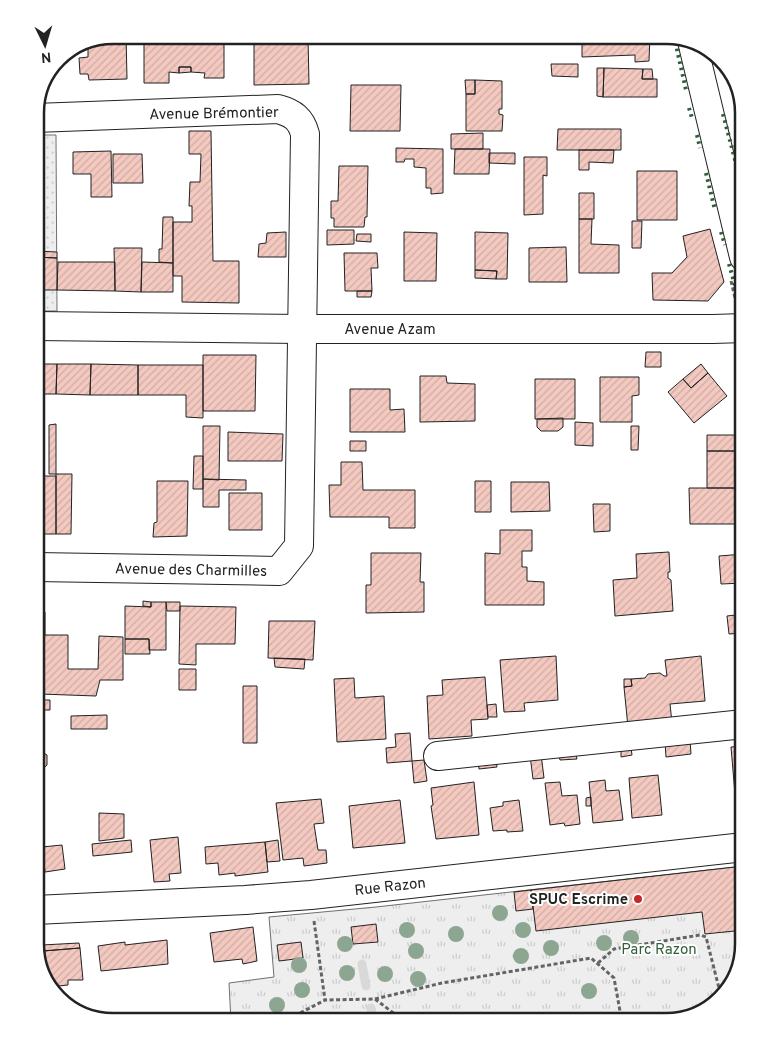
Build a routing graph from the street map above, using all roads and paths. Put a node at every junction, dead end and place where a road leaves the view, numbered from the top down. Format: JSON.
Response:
{"nodes":[{"id":1,"x":694,"y":50,"type":"edge"},
{"id":2,"x":44,"y":118,"type":"edge"},
{"id":3,"x":735,"y":195,"type":"edge"},
{"id":4,"x":44,"y":326,"type":"edge"},
{"id":5,"x":735,"y":328,"type":"edge"},
{"id":6,"x":303,"y":329,"type":"junction"},
{"id":7,"x":44,"y":567,"type":"edge"},
{"id":8,"x":735,"y":725,"type":"edge"},
{"id":9,"x":438,"y":756,"type":"dead end"},
{"id":10,"x":735,"y":848,"type":"edge"},
{"id":11,"x":310,"y":895,"type":"junction"},
{"id":12,"x":44,"y":910,"type":"edge"},
{"id":13,"x":598,"y":963,"type":"junction"},
{"id":14,"x":719,"y":988,"type":"edge"},
{"id":15,"x":375,"y":999,"type":"junction"},
{"id":16,"x":325,"y":1000,"type":"junction"},
{"id":17,"x":300,"y":1013,"type":"edge"},
{"id":18,"x":393,"y":1013,"type":"edge"},
{"id":19,"x":620,"y":1013,"type":"edge"}],
"edges":[{"from":1,"to":3,"type":"street"},
{"from":2,"to":6,"type":"street","name":"Avenue Brémontier"},
{"from":4,"to":6,"type":"street","name":"Avenue Azam"},
{"from":5,"to":6,"type":"street","name":"Avenue Azam"},
{"from":6,"to":7,"type":"street","name":"Avenue des Charmilles"},
{"from":8,"to":9,"type":"street"},
{"from":10,"to":11,"type":"street","name":"Rue Razon"},
{"from":11,"to":12,"type":"street","name":"Rue Razon"},
{"from":11,"to":16,"type":"path"},
{"from":13,"to":14,"type":"path"},
{"from":13,"to":15,"type":"path"},
{"from":13,"to":19,"type":"path"},
{"from":15,"to":16,"type":"path"},
{"from":15,"to":18,"type":"path"},
{"from":16,"to":17,"type":"path"}]}
